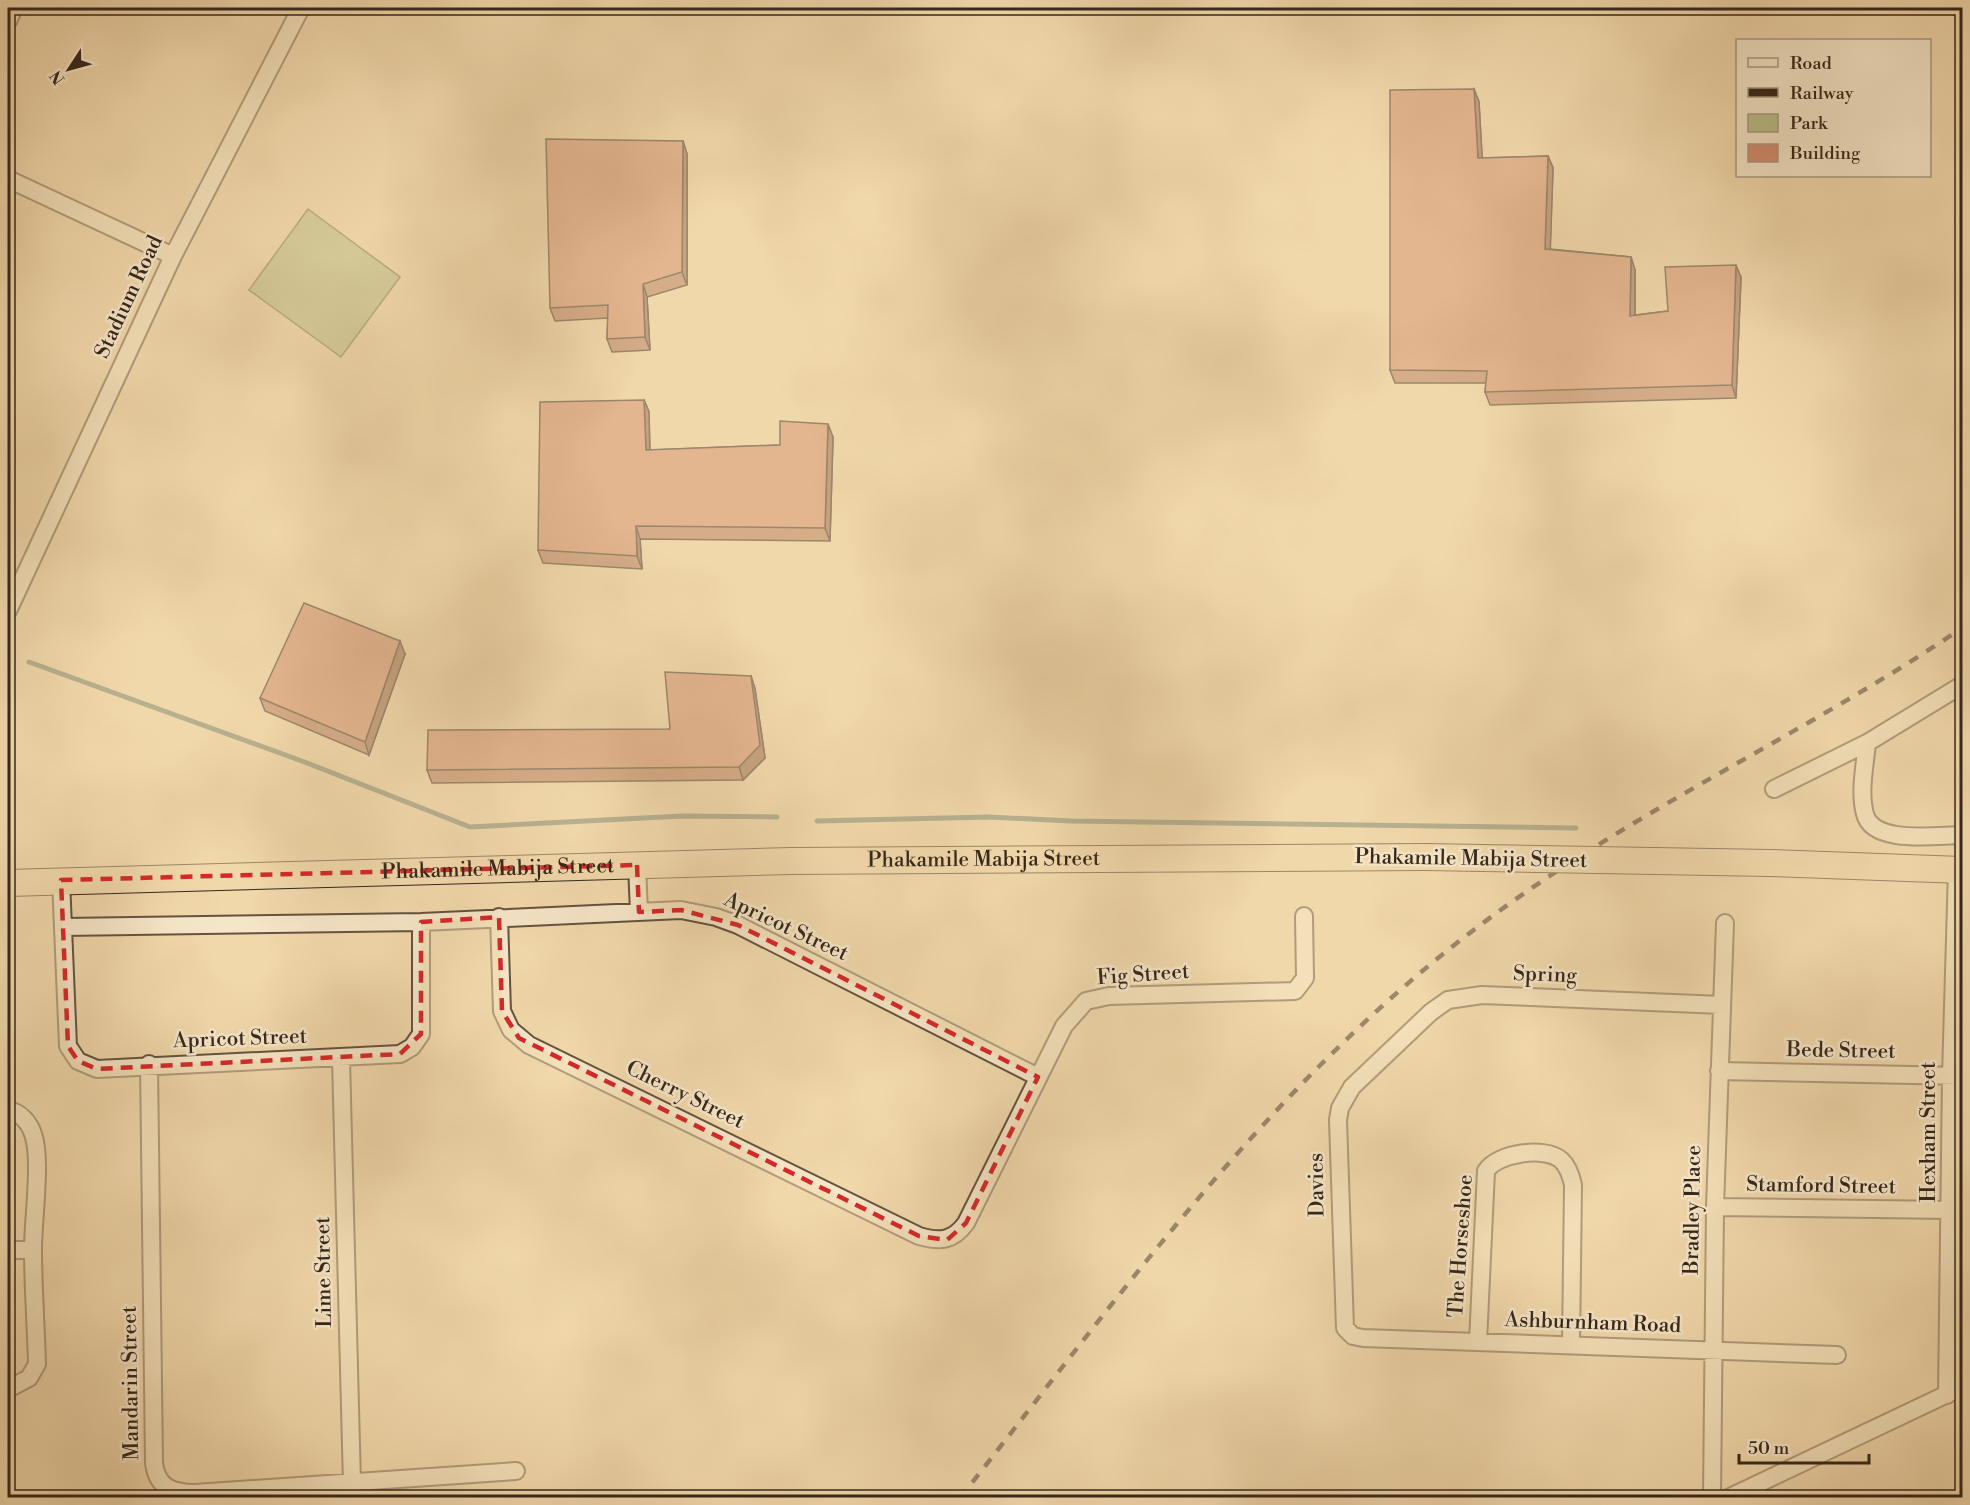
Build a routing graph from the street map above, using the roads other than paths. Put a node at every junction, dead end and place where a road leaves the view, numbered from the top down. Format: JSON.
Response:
{"nodes":[{"id":1,"x":14,"y":8,"type":"edge"},
{"id":2,"x":301,"y":8,"type":"edge"},
{"id":3,"x":8,"y":21,"type":"edge"},
{"id":4,"x":8,"y":179,"type":"edge"},
{"id":5,"x":173,"y":256,"type":"junction"},
{"id":6,"x":8,"y":611,"type":"edge"},
{"id":7,"x":1962,"y":685,"type":"edge"},
{"id":8,"x":1867,"y":744,"type":"junction"},
{"id":9,"x":1774,"y":789,"type":"dead end"},
{"id":10,"x":1962,"y":835,"type":"edge"},
{"id":11,"x":637,"y":865,"type":"junction"},
{"id":12,"x":1960,"y":870,"type":"edge"},
{"id":13,"x":61,"y":880,"type":"junction"},
{"id":14,"x":8,"y":883,"type":"edge"},
{"id":15,"x":639,"y":912,"type":"junction"},
{"id":16,"x":1304,"y":916,"type":"dead end"},
{"id":17,"x":499,"y":917,"type":"junction"},
{"id":18,"x":421,"y":922,"type":"junction"},
{"id":19,"x":1725,"y":924,"type":"dead end"},
{"id":20,"x":63,"y":927,"type":"junction"},
{"id":21,"x":1722,"y":1005,"type":"junction"},
{"id":22,"x":1386,"y":1052,"type":"joint"},
{"id":23,"x":341,"y":1059,"type":"junction"},
{"id":24,"x":149,"y":1064,"type":"junction"},
{"id":25,"x":1719,"y":1071,"type":"junction"},
{"id":26,"x":1957,"y":1076,"type":"edge"},
{"id":27,"x":1038,"y":1077,"type":"junction"},
{"id":28,"x":8,"y":1110,"type":"edge"},
{"id":29,"x":1957,"y":1207,"type":"edge"},
{"id":30,"x":1715,"y":1208,"type":"junction"},
{"id":31,"x":947,"y":1240,"type":"joint"},
{"id":32,"x":8,"y":1250,"type":"edge"},
{"id":33,"x":33,"y":1250,"type":"junction"},
{"id":34,"x":1348,"y":1332,"type":"joint"},
{"id":35,"x":1478,"y":1342,"type":"junction"},
{"id":36,"x":1570,"y":1344,"type":"junction"},
{"id":37,"x":1714,"y":1351,"type":"junction"},
{"id":38,"x":1837,"y":1355,"type":"dead end"},
{"id":39,"x":1962,"y":1387,"type":"edge"},
{"id":40,"x":8,"y":1389,"type":"edge"},
{"id":41,"x":1947,"y":1395,"type":"junction"},
{"id":42,"x":516,"y":1471,"type":"dead end"},
{"id":43,"x":352,"y":1484,"type":"junction"},
{"id":44,"x":1712,"y":1497,"type":"edge"},
{"id":45,"x":1728,"y":1497,"type":"edge"}],
"edges":[{"from":1,"to":3,"type":"street"},
{"from":2,"to":5,"type":"street","name":"Stadium Road"},
{"from":4,"to":5,"type":"street"},
{"from":5,"to":6,"type":"street","name":"Stadium Road"},
{"from":7,"to":8,"type":"street"},
{"from":8,"to":9,"type":"street"},
{"from":8,"to":10,"type":"street"},
{"from":11,"to":12,"type":"highway","name":"Phakamile Mabija Street","bridge":true},
{"from":11,"to":13,"type":"highway","name":"Phakamile Mabija Street"},
{"from":11,"to":15,"type":"street"},
{"from":12,"to":26,"type":"street","name":"Hexham Street"},
{"from":13,"to":14,"type":"highway","name":"Phakamile Mabija Street"},
{"from":13,"to":20,"type":"street","name":"Apricot Street"},
{"from":15,"to":17,"type":"street","name":"Apricot Street"},
{"from":15,"to":27,"type":"street","name":"Apricot Street"},
{"from":16,"to":27,"type":"street","name":"Fig Street"},
{"from":17,"to":18,"type":"street","name":"Apricot Street"},
{"from":17,"to":31,"type":"street","name":"Cherry Street"},
{"from":18,"to":20,"type":"street","name":"Apricot Street"},
{"from":18,"to":23,"type":"street","name":"Apricot Street"},
{"from":19,"to":21,"type":"street","name":"Bradley Place"},
{"from":20,"to":24,"type":"street","name":"Apricot Street"},
{"from":21,"to":22,"type":"street","name":"Spring"},
{"from":21,"to":25,"type":"street","name":"Bradley Place"},
{"from":22,"to":34,"type":"street","name":"Davies"},
{"from":23,"to":24,"type":"street","name":"Apricot Street"},
{"from":23,"to":43,"type":"street","name":"Lime Street"},
{"from":24,"to":43,"type":"street","name":"Mandarin Street"},
{"from":25,"to":26,"type":"street","name":"Bede Street"},
{"from":25,"to":30,"type":"street","name":"Bradley Place"},
{"from":26,"to":29,"type":"street","name":"Hexham Street"},
{"from":27,"to":31,"type":"street","name":"Fig Street"},
{"from":28,"to":33,"type":"street"},
{"from":29,"to":30,"type":"street","name":"Stamford Street"},
{"from":29,"to":41,"type":"street","name":"Hexham Street"},
{"from":30,"to":37,"type":"street","name":"Bradley Place"},
{"from":32,"to":33,"type":"street"},
{"from":33,"to":40,"type":"street"},
{"from":34,"to":35,"type":"street","name":"Ashburnham Road"},
{"from":35,"to":36,"type":"street","name":"Ashburnham Road"},
{"from":35,"to":36,"type":"street","name":"The Horseshoe"},
{"from":36,"to":37,"type":"street","name":"Ashburnham Road"},
{"from":37,"to":38,"type":"street","name":"Ashburnham Road"},
{"from":37,"to":44,"type":"street","name":"Bradley Place"},
{"from":39,"to":41,"type":"street"},
{"from":41,"to":45,"type":"street"},
{"from":42,"to":43,"type":"street","name":"Mandarin Street"}]}
